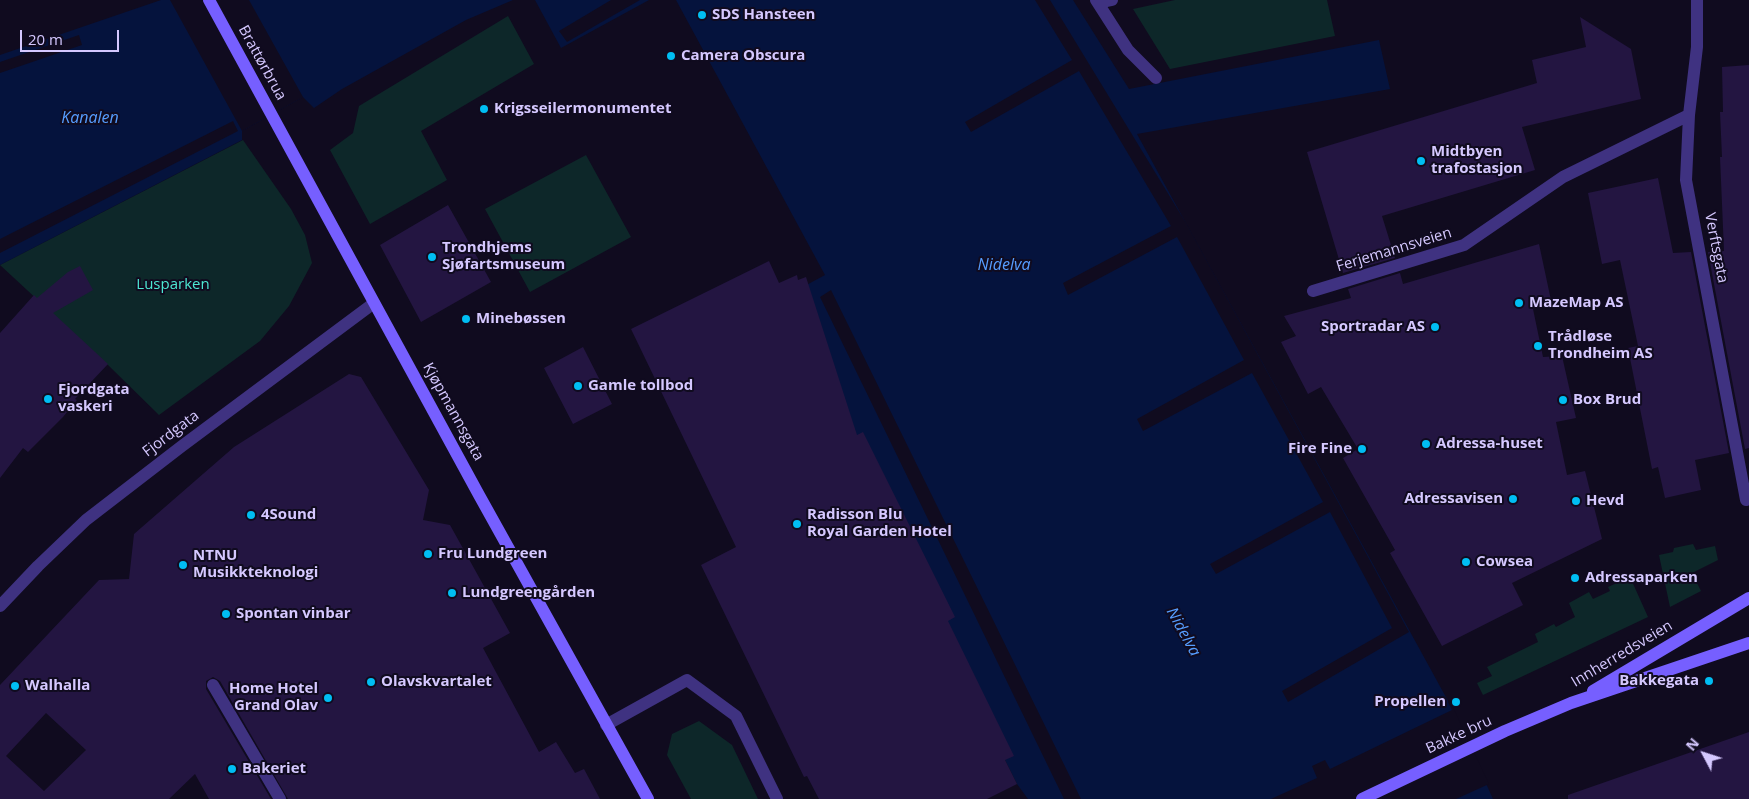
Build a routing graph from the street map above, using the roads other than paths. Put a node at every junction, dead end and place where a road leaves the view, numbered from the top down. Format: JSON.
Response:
{"nodes":[{"id":1,"x":209,"y":0,"type":"edge"},
{"id":2,"x":1112,"y":0,"type":"edge"},
{"id":3,"x":1697,"y":0,"type":"edge"},
{"id":4,"x":1097,"y":2,"type":"edge"},
{"id":5,"x":1156,"y":78,"type":"dead end"},
{"id":6,"x":272,"y":115,"type":"joint"},
{"id":7,"x":1689,"y":115,"type":"junction"},
{"id":8,"x":1313,"y":291,"type":"dead end"},
{"id":9,"x":374,"y":303,"type":"junction"},
{"id":10,"x":1746,"y":500,"type":"dead end"},
{"id":11,"x":1749,"y":598,"type":"edge"},
{"id":12,"x":0,"y":606,"type":"edge"},
{"id":13,"x":1749,"y":644,"type":"edge"},
{"id":14,"x":213,"y":685,"type":"dead end"},
{"id":15,"x":1571,"y":704,"type":"junction"},
{"id":16,"x":606,"y":725,"type":"junction"},
{"id":17,"x":280,"y":799,"type":"edge"},
{"id":18,"x":648,"y":799,"type":"edge"},
{"id":19,"x":777,"y":799,"type":"edge"},
{"id":20,"x":1362,"y":799,"type":"edge"}],
"edges":[{"from":1,"to":6,"type":"main road","name":"Brattørbrua"},
{"from":2,"to":4,"type":"street"},
{"from":3,"to":7,"type":"street","name":"Verftsgata"},
{"from":4,"to":5,"type":"street"},
{"from":6,"to":9,"type":"main road","name":"Kjøpmannsgata"},
{"from":7,"to":8,"type":"street","name":"Ferjemannsveien"},
{"from":7,"to":10,"type":"street","name":"Verftsgata"},
{"from":9,"to":12,"type":"street","name":"Fjordgata"},
{"from":9,"to":16,"type":"main road","name":"Kjøpmannsgata"},
{"from":11,"to":15,"type":"main road","name":"Innherredsveien"},
{"from":13,"to":15,"type":"main road","name":"Innherredsveien"},
{"from":14,"to":17,"type":"street"},
{"from":15,"to":20,"type":"main road","name":"Bakke bru"},
{"from":16,"to":18,"type":"main road","name":"Kjøpmannsgata"},
{"from":16,"to":19,"type":"street"}]}
